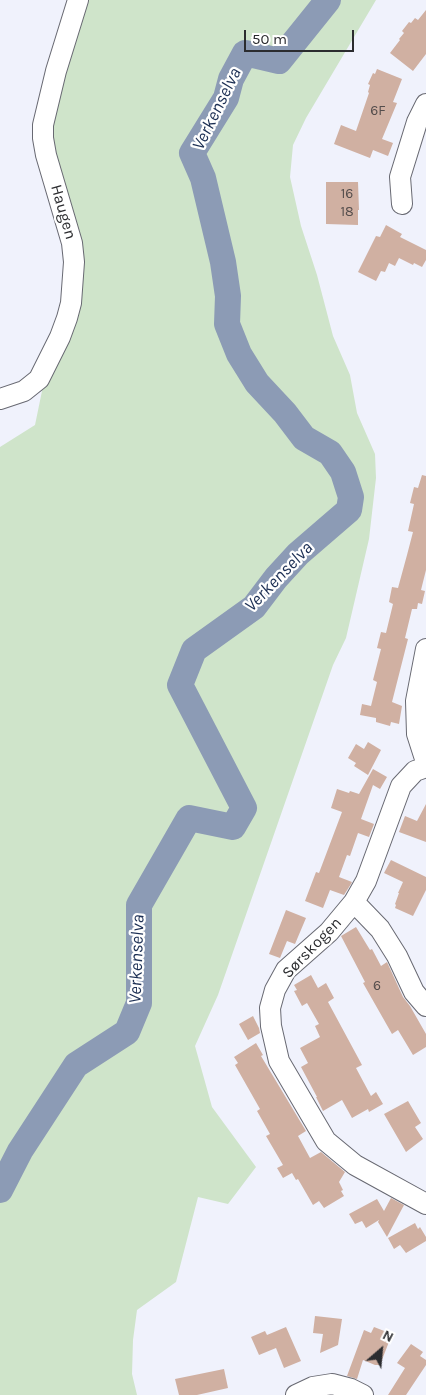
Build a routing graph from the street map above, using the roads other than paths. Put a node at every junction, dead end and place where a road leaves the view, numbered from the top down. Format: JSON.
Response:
{"nodes":[{"id":1,"x":78,"y":0,"type":"edge"},
{"id":2,"x":426,"y":104,"type":"edge"},
{"id":3,"x":402,"y":204,"type":"dead end"},
{"id":4,"x":0,"y":398,"type":"edge"},
{"id":5,"x":426,"y":648,"type":"edge"},
{"id":6,"x":426,"y":762,"type":"edge"},
{"id":7,"x":426,"y":767,"type":"edge"},
{"id":8,"x":354,"y":902,"type":"junction"},
{"id":9,"x":426,"y":1006,"type":"edge"},
{"id":10,"x":426,"y":1204,"type":"edge"},
{"id":11,"x":296,"y":1395,"type":"edge"},
{"id":12,"x":363,"y":1395,"type":"edge"}],
"edges":[{"from":1,"to":4,"type":"street","name":"Haugen"},
{"from":2,"to":3,"type":"street"},
{"from":5,"to":6,"type":"street"},
{"from":7,"to":8,"type":"street","name":"Sørskogen"},
{"from":8,"to":9,"type":"street"},
{"from":8,"to":10,"type":"street","name":"Sørskogen"},
{"from":11,"to":12,"type":"street"}]}
